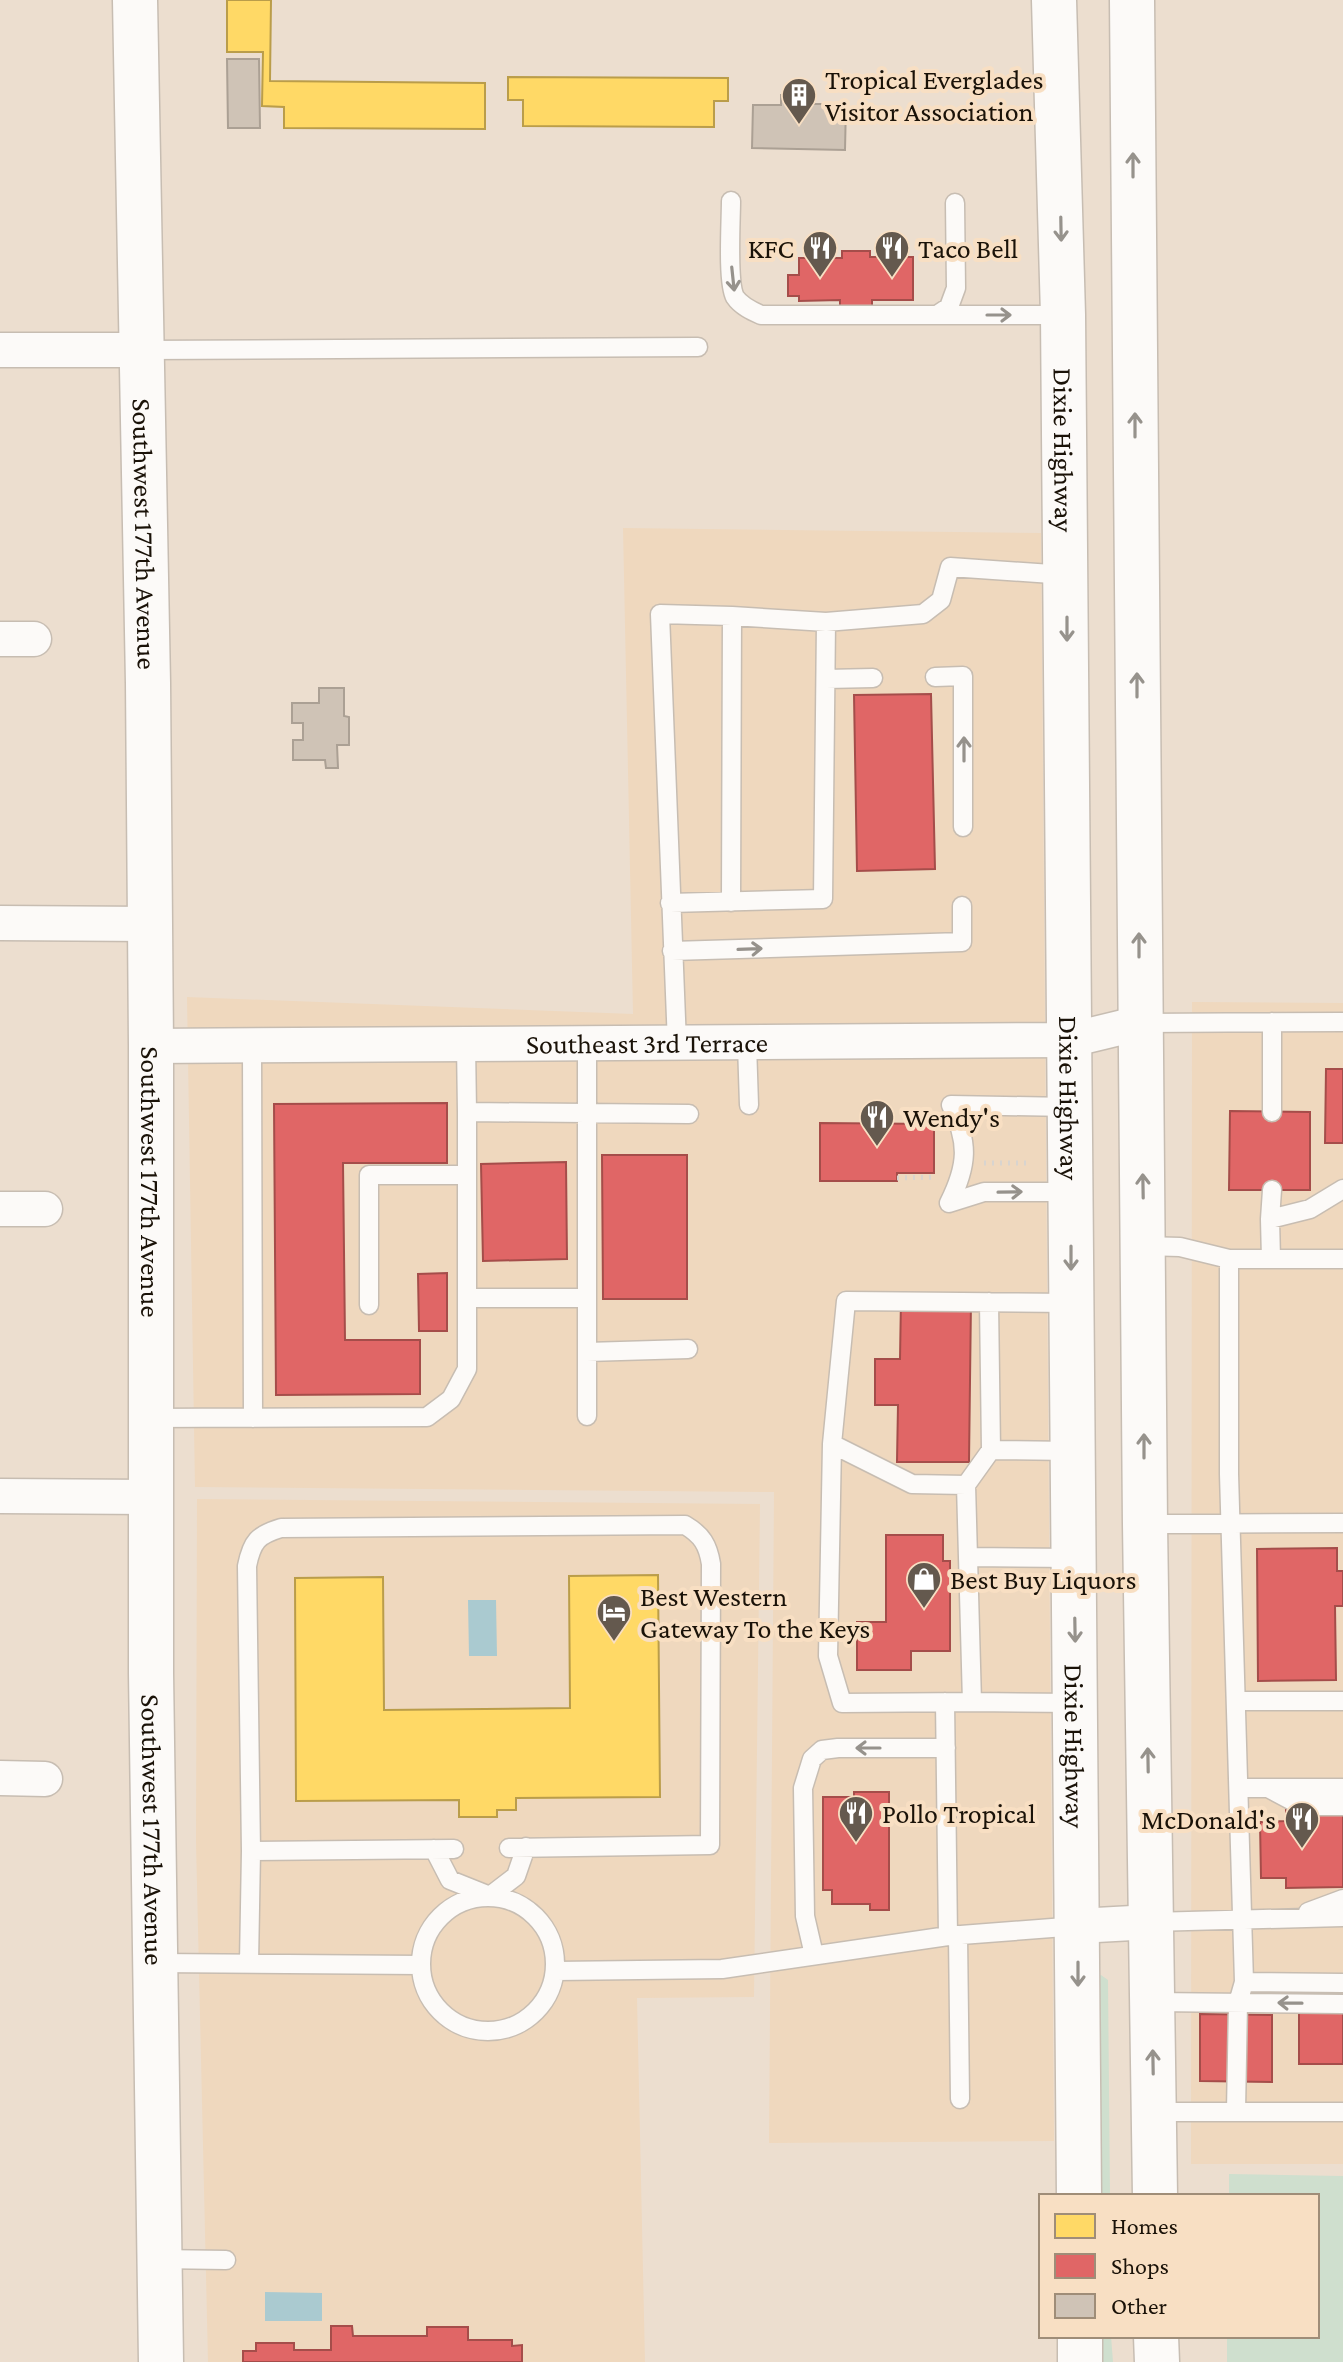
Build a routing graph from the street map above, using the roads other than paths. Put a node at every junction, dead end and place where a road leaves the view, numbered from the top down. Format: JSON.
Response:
{"nodes":[{"id":1,"x":135,"y":0,"type":"edge"},
{"id":2,"x":1054,"y":0,"type":"edge"},
{"id":3,"x":1132,"y":0,"type":"edge"},
{"id":4,"x":731,"y":201,"type":"dead end"},
{"id":5,"x":955,"y":203,"type":"dead end"},
{"id":6,"x":937,"y":315,"type":"junction"},
{"id":7,"x":1063,"y":315,"type":"junction"},
{"id":8,"x":698,"y":347,"type":"dead end"},
{"id":9,"x":0,"y":350,"type":"edge"},
{"id":10,"x":142,"y":350,"type":"junction"},
{"id":11,"x":1066,"y":575,"type":"junction"},
{"id":12,"x":732,"y":616,"type":"junction"},
{"id":13,"x":826,"y":622,"type":"junction"},
{"id":14,"x":0,"y":639,"type":"edge"},
{"id":15,"x":34,"y":639,"type":"dead end"},
{"id":16,"x":935,"y":677,"type":"dead end"},
{"id":17,"x":873,"y":678,"type":"dead end"},
{"id":18,"x":826,"y":679,"type":"junction"},
{"id":19,"x":963,"y":827,"type":"dead end"},
{"id":20,"x":731,"y":902,"type":"junction"},
{"id":21,"x":670,"y":903,"type":"junction"},
{"id":22,"x":962,"y":906,"type":"dead end"},
{"id":23,"x":0,"y":923,"type":"edge"},
{"id":24,"x":150,"y":924,"type":"junction"},
{"id":25,"x":672,"y":951,"type":"junction"},
{"id":26,"x":1272,"y":1022,"type":"junction"},
{"id":27,"x":1343,"y":1022,"type":"edge"},
{"id":28,"x":1140,"y":1023,"type":"junction"},
{"id":29,"x":1070,"y":1040,"type":"junction"},
{"id":30,"x":466,"y":1044,"type":"junction"},
{"id":31,"x":587,"y":1044,"type":"junction"},
{"id":32,"x":677,"y":1044,"type":"junction"},
{"id":33,"x":747,"y":1044,"type":"junction"},
{"id":34,"x":151,"y":1046,"type":"junction"},
{"id":35,"x":252,"y":1046,"type":"junction"},
{"id":36,"x":749,"y":1105,"type":"dead end"},
{"id":37,"x":1070,"y":1107,"type":"junction"},
{"id":38,"x":467,"y":1112,"type":"junction"},
{"id":39,"x":1272,"y":1112,"type":"dead end"},
{"id":40,"x":587,"y":1113,"type":"junction"},
{"id":41,"x":689,"y":1114,"type":"dead end"},
{"id":42,"x":467,"y":1175,"type":"junction"},
{"id":43,"x":1343,"y":1189,"type":"edge"},
{"id":44,"x":1272,"y":1190,"type":"dead end"},
{"id":45,"x":1072,"y":1192,"type":"junction"},
{"id":46,"x":0,"y":1209,"type":"edge"},
{"id":47,"x":45,"y":1209,"type":"dead end"},
{"id":48,"x":1270,"y":1219,"type":"junction"},
{"id":49,"x":1144,"y":1246,"type":"junction"},
{"id":50,"x":1229,"y":1259,"type":"junction"},
{"id":51,"x":1271,"y":1259,"type":"junction"},
{"id":52,"x":1343,"y":1259,"type":"edge"},
{"id":53,"x":467,"y":1298,"type":"junction"},
{"id":54,"x":587,"y":1298,"type":"junction"},
{"id":55,"x":989,"y":1302,"type":"junction"},
{"id":56,"x":1071,"y":1303,"type":"junction"},
{"id":57,"x":369,"y":1305,"type":"dead end"},
{"id":58,"x":688,"y":1349,"type":"dead end"},
{"id":59,"x":587,"y":1352,"type":"junction"},
{"id":60,"x":587,"y":1416,"type":"dead end"},
{"id":61,"x":150,"y":1418,"type":"junction"},
{"id":62,"x":253,"y":1418,"type":"junction"},
{"id":63,"x":832,"y":1444,"type":"junction"},
{"id":64,"x":991,"y":1450,"type":"junction"},
{"id":65,"x":1074,"y":1451,"type":"junction"},
{"id":66,"x":966,"y":1485,"type":"junction"},
{"id":67,"x":0,"y":1496,"type":"edge"},
{"id":68,"x":150,"y":1497,"type":"junction"},
{"id":69,"x":1343,"y":1523,"type":"edge"},
{"id":70,"x":1145,"y":1524,"type":"junction"},
{"id":71,"x":1232,"y":1524,"type":"junction"},
{"id":72,"x":968,"y":1557,"type":"junction"},
{"id":73,"x":1074,"y":1559,"type":"junction"},
{"id":74,"x":1237,"y":1701,"type":"junction"},
{"id":75,"x":1343,"y":1701,"type":"edge"},
{"id":76,"x":945,"y":1702,"type":"junction"},
{"id":77,"x":972,"y":1702,"type":"junction"},
{"id":78,"x":1076,"y":1703,"type":"junction"},
{"id":79,"x":946,"y":1748,"type":"junction"},
{"id":80,"x":0,"y":1778,"type":"edge"},
{"id":81,"x":45,"y":1779,"type":"dead end"},
{"id":82,"x":1239,"y":1788,"type":"junction"},
{"id":83,"x":1268,"y":1788,"type":"junction"},
{"id":84,"x":1343,"y":1788,"type":"edge"},
{"id":85,"x":1343,"y":1806,"type":"edge"},
{"id":86,"x":434,"y":1849,"type":"junction"},
{"id":87,"x":454,"y":1849,"type":"dead end"},
{"id":88,"x":251,"y":1851,"type":"junction"},
{"id":89,"x":490,"y":1896,"type":"junction"},
{"id":90,"x":1343,"y":1899,"type":"edge"},
{"id":91,"x":1294,"y":1917,"type":"junction"},
{"id":92,"x":1343,"y":1917,"type":"edge"},
{"id":93,"x":1241,"y":1918,"type":"junction"},
{"id":94,"x":1151,"y":1922,"type":"junction"},
{"id":95,"x":1078,"y":1926,"type":"junction"},
{"id":96,"x":953,"y":1936,"type":"junction"},
{"id":97,"x":814,"y":1955,"type":"junction"},
{"id":98,"x":156,"y":1963,"type":"junction"},
{"id":99,"x":249,"y":1963,"type":"junction"},
{"id":100,"x":420,"y":1965,"type":"junction"},
{"id":101,"x":556,"y":1971,"type":"junction"},
{"id":102,"x":1244,"y":1982,"type":"junction"},
{"id":103,"x":1343,"y":1983,"type":"edge"},
{"id":104,"x":1153,"y":2002,"type":"junction"},
{"id":105,"x":1238,"y":2003,"type":"junction"},
{"id":106,"x":1343,"y":2004,"type":"edge"},
{"id":107,"x":960,"y":2099,"type":"dead end"},
{"id":108,"x":1236,"y":2111,"type":"junction"},
{"id":109,"x":1154,"y":2112,"type":"junction"},
{"id":110,"x":1343,"y":2112,"type":"edge"},
{"id":111,"x":1079,"y":2194,"type":"edge"},
{"id":112,"x":1155,"y":2194,"type":"edge"},
{"id":113,"x":158,"y":2259,"type":"junction"},
{"id":114,"x":226,"y":2260,"type":"dead end"},
{"id":115,"x":1080,"y":2338,"type":"edge"},
{"id":116,"x":1156,"y":2338,"type":"edge"},
{"id":117,"x":161,"y":2362,"type":"edge"},
{"id":118,"x":1080,"y":2362,"type":"edge"},
{"id":119,"x":1157,"y":2362,"type":"edge"}],
"edges":[{"from":1,"to":10,"type":"main road","name":"Southwest 177th Avenue"},
{"from":2,"to":7,"type":"main road","name":"Dixie Highway","one_way":true},
{"from":28,"to":3,"type":"main road","one_way":true},
{"from":4,"to":6,"type":"lane","one_way":true},
{"from":5,"to":6,"type":"lane"},
{"from":6,"to":7,"type":"lane","one_way":true},
{"from":7,"to":11,"type":"main road","name":"Dixie Highway"},
{"from":8,"to":10,"type":"lane"},
{"from":9,"to":10,"type":"street"},
{"from":10,"to":24,"type":"main road","name":"Southwest 177th Avenue"},
{"from":11,"to":13,"type":"lane"},
{"from":11,"to":29,"type":"main road","name":"Dixie Highway","one_way":true},
{"from":12,"to":13,"type":"lane"},
{"from":12,"to":20,"type":"lane"},
{"from":12,"to":21,"type":"lane"},
{"from":13,"to":18,"type":"lane"},
{"from":14,"to":15,"type":"street"},
{"from":19,"to":16,"type":"lane","one_way":true},
{"from":17,"to":18,"type":"lane"},
{"from":18,"to":20,"type":"lane"},
{"from":20,"to":21,"type":"lane"},
{"from":21,"to":25,"type":"lane"},
{"from":25,"to":22,"type":"lane","one_way":true},
{"from":23,"to":24,"type":"street"},
{"from":24,"to":34,"type":"main road","name":"Southwest 177th Avenue"},
{"from":25,"to":32,"type":"lane"},
{"from":26,"to":27,"type":"lane"},
{"from":26,"to":28,"type":"lane"},
{"from":26,"to":39,"type":"lane"},
{"from":28,"to":29,"type":"street","name":"Southeast 3rd Terrace"},
{"from":49,"to":28,"type":"main road","one_way":true},
{"from":29,"to":33,"type":"street","name":"Southeast 3rd Terrace"},
{"from":29,"to":37,"type":"main road","name":"Dixie Highway"},
{"from":30,"to":31,"type":"street","name":"Southeast 3rd Terrace"},
{"from":30,"to":35,"type":"street","name":"Southeast 3rd Terrace"},
{"from":30,"to":38,"type":"lane"},
{"from":31,"to":32,"type":"street","name":"Southeast 3rd Terrace"},
{"from":31,"to":40,"type":"lane"},
{"from":32,"to":33,"type":"street","name":"Southeast 3rd Terrace"},
{"from":33,"to":36,"type":"lane"},
{"from":34,"to":35,"type":"street","name":"Southeast 3rd Terrace"},
{"from":34,"to":61,"type":"main road","name":"Southwest 177th Avenue"},
{"from":35,"to":62,"type":"lane"},
{"from":37,"to":45,"type":"main road","name":"Dixie Highway"},
{"from":37,"to":45,"type":"lane","one_way":true},
{"from":38,"to":40,"type":"lane"},
{"from":38,"to":42,"type":"lane"},
{"from":40,"to":41,"type":"lane"},
{"from":40,"to":54,"type":"lane"},
{"from":42,"to":53,"type":"lane"},
{"from":42,"to":57,"type":"lane"},
{"from":43,"to":48,"type":"lane"},
{"from":44,"to":48,"type":"lane"},
{"from":45,"to":56,"type":"main road","name":"Dixie Highway","one_way":true},
{"from":46,"to":47,"type":"street"},
{"from":48,"to":51,"type":"lane"},
{"from":49,"to":50,"type":"lane"},
{"from":70,"to":49,"type":"main road","one_way":true},
{"from":50,"to":51,"type":"lane"},
{"from":50,"to":71,"type":"lane"},
{"from":51,"to":52,"type":"lane"},
{"from":53,"to":54,"type":"lane"},
{"from":53,"to":62,"type":"lane"},
{"from":54,"to":59,"type":"lane"},
{"from":55,"to":56,"type":"lane"},
{"from":55,"to":63,"type":"lane"},
{"from":55,"to":64,"type":"lane"},
{"from":56,"to":65,"type":"main road","name":"Dixie Highway"},
{"from":58,"to":59,"type":"lane"},
{"from":59,"to":60,"type":"lane"},
{"from":61,"to":62,"type":"lane"},
{"from":61,"to":68,"type":"main road","name":"Southwest 177th Avenue"},
{"from":63,"to":66,"type":"lane"},
{"from":63,"to":76,"type":"lane"},
{"from":64,"to":65,"type":"lane"},
{"from":64,"to":66,"type":"lane"},
{"from":65,"to":73,"type":"main road","name":"Dixie Highway"},
{"from":66,"to":72,"type":"lane"},
{"from":67,"to":68,"type":"street"},
{"from":68,"to":98,"type":"main road","name":"Southwest 177th Avenue"},
{"from":69,"to":71,"type":"lane"},
{"from":70,"to":71,"type":"lane"},
{"from":94,"to":70,"type":"main road","one_way":true},
{"from":71,"to":74,"type":"lane"},
{"from":72,"to":73,"type":"lane"},
{"from":72,"to":77,"type":"lane"},
{"from":73,"to":78,"type":"main road","name":"Dixie Highway","one_way":true},
{"from":74,"to":75,"type":"lane"},
{"from":74,"to":82,"type":"lane"},
{"from":76,"to":77,"type":"lane"},
{"from":76,"to":79,"type":"lane"},
{"from":77,"to":78,"type":"lane"},
{"from":78,"to":95,"type":"main road","name":"Dixie Highway"},
{"from":79,"to":96,"type":"lane"},
{"from":79,"to":97,"type":"lane","one_way":true},
{"from":80,"to":81,"type":"street"},
{"from":82,"to":83,"type":"lane"},
{"from":82,"to":93,"type":"lane"},
{"from":83,"to":84,"type":"lane"},
{"from":83,"to":85,"type":"lane"},
{"from":86,"to":87,"type":"lane"},
{"from":86,"to":88,"type":"lane"},
{"from":86,"to":89,"type":"lane"},
{"from":88,"to":89,"type":"lane"},
{"from":88,"to":99,"type":"lane"},
{"from":89,"to":100,"type":"lane"},
{"from":89,"to":101,"type":"lane"},
{"from":90,"to":91,"type":"lane"},
{"from":91,"to":92,"type":"lane"},
{"from":91,"to":93,"type":"lane"},
{"from":93,"to":94,"type":"lane"},
{"from":93,"to":102,"type":"lane"},
{"from":94,"to":95,"type":"street"},
{"from":94,"to":104,"type":"main road"},
{"from":95,"to":96,"type":"lane"},
{"from":95,"to":111,"type":"main road","name":"Dixie Highway","one_way":true},
{"from":96,"to":97,"type":"lane"},
{"from":96,"to":107,"type":"lane"},
{"from":97,"to":101,"type":"lane"},
{"from":98,"to":99,"type":"lane"},
{"from":98,"to":113,"type":"main road","name":"Southwest 177th Avenue"},
{"from":99,"to":100,"type":"lane"},
{"from":100,"to":101,"type":"lane"},
{"from":102,"to":103,"type":"lane"},
{"from":102,"to":105,"type":"lane"},
{"from":104,"to":105,"type":"lane"},
{"from":109,"to":104,"type":"main road","one_way":true},
{"from":106,"to":105,"type":"lane","one_way":true},
{"from":105,"to":108,"type":"lane"},
{"from":108,"to":109,"type":"lane"},
{"from":108,"to":110,"type":"lane"},
{"from":109,"to":112,"type":"main road"},
{"from":113,"to":114,"type":"lane"},
{"from":113,"to":117,"type":"main road","name":"Southwest 177th Avenue"},
{"from":115,"to":118,"type":"main road"},
{"from":116,"to":119,"type":"main road"}]}
